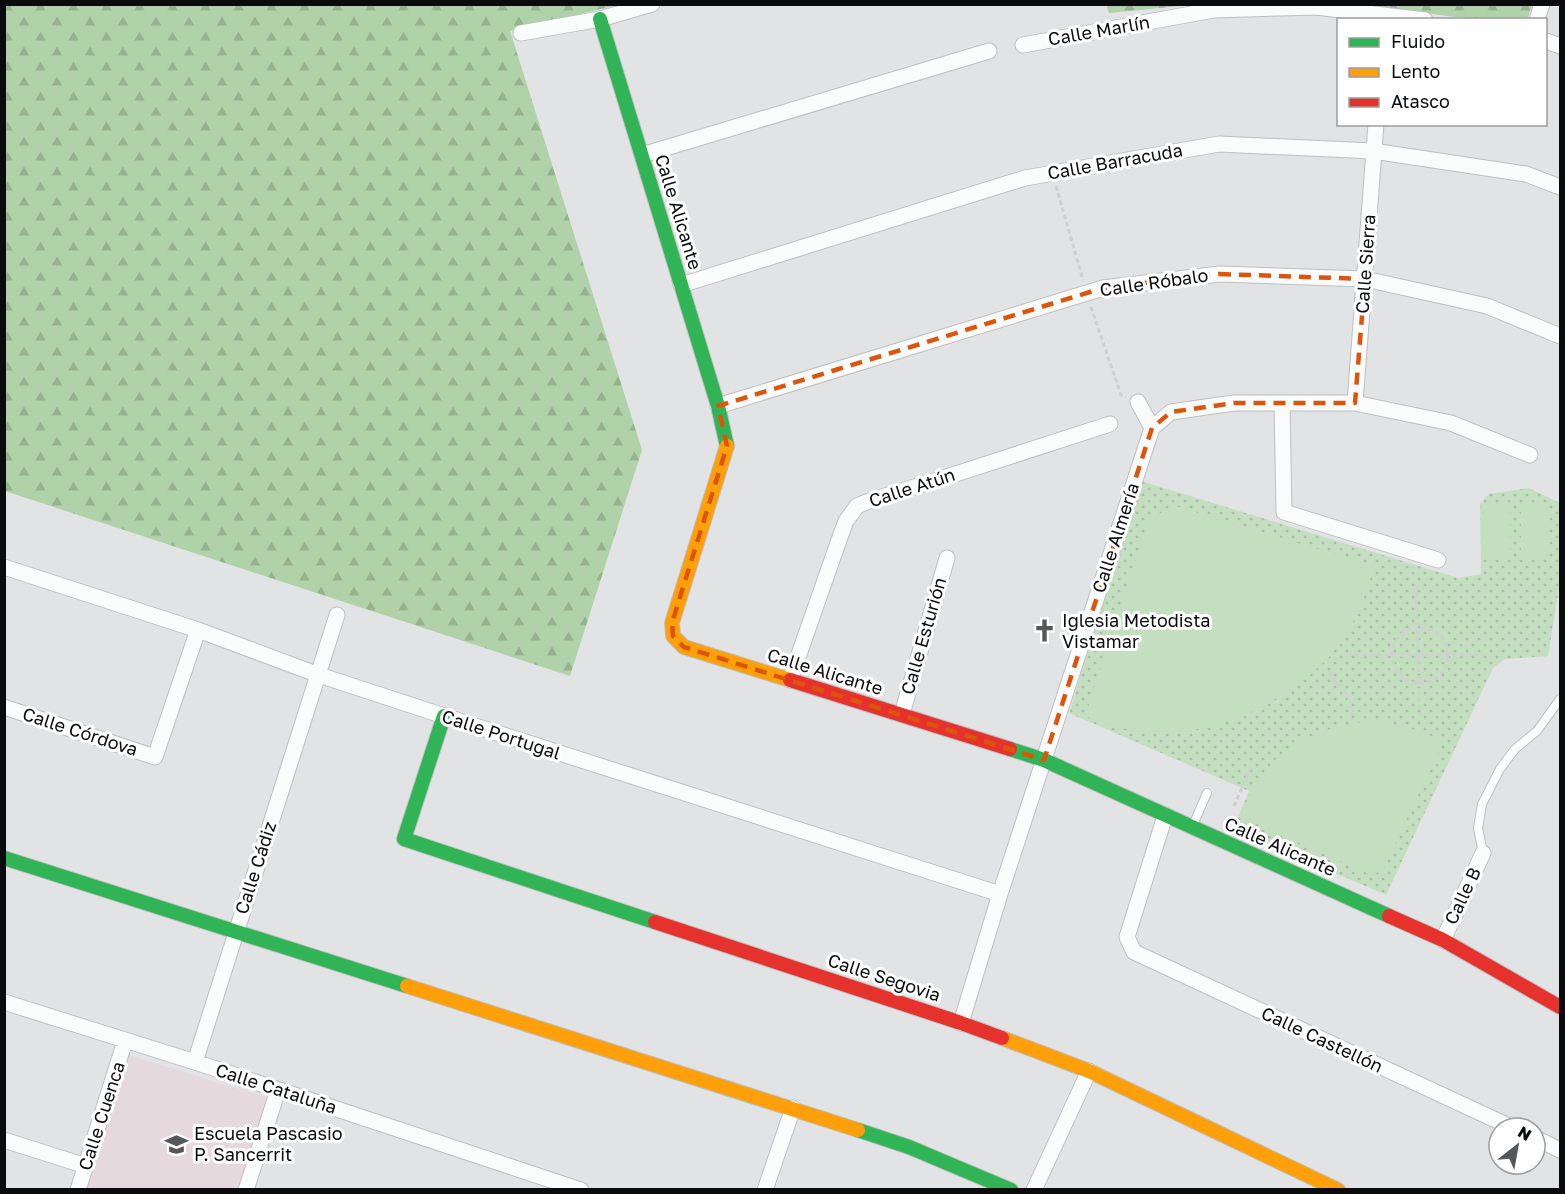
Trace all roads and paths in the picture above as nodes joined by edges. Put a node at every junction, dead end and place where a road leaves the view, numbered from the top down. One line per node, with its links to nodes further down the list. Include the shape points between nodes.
1 (652, 4): 3 (street)
2 (1390, 17): 5 (street, Calle Marlín, via 1316,7 1213,10)
3 (600, 19): 4 (street); 9 (street, Calle Alicante)
4 (521, 33)
5 (1023, 45)
6 (989, 51): 9 (street)
7 (1376, 126): 8 (street, Calle Sierra)
8 (1373, 151): 10 (street, Calle Barracuda, via 1526,174); 11 (street, Calle Sierra); 12 (street, Calle Barracuda, via 1219,144 1025,178)
9 (642, 155): 12 (street, Calle Alicante)
10 (1560, 187)
11 (1365, 279): 13 (street, Calle Róbalo, via 1487,306); 16 (street, Calle Sierra); 17 (street, Calle Róbalo, via 1219,274 1103,288)
12 (681, 285): 17 (street, Calle Alicante)
13 (1560, 336)
14 (1138, 402): 19 (street)
15 (1282, 403): 16 (street); 19 (street, via 1234,403 1171,412); 22 (street, via 1284,512)
16 (1355, 403): 20 (street, via 1451,423)
17 (718, 406): 35 (street, Calle Alicante, via 727,446 672,623 673,636 684,647)
18 (1110, 424): 35 (street, Calle Atún, via 857,506 846,521)
19 (1152, 428): 43 (street, Calle Almería)
20 (1530, 455)
21 (947, 558): 39 (street, Calle Esturión)
22 (1438, 560)
23 (4, 567): 27 (street, Calle Portugal)
24 (1416, 585): 26 (path)
25 (337, 615): 34 (street, Calle Cádiz)
26 (1418, 628): 29 (path, via 1402,634); 31 (path); 32 (path, via 1439,635)
27 (198, 630): 34 (street, Calle Portugal); 38 (street, Calle Córdova, via 154,757)
28 (1347, 651): 29 (path, via 1356,655)
29 (1392, 655): 31 (path); 36 (path, via 1397,671)
30 (1484, 655): 32 (path)
31 (1419, 656): 32 (path); 36 (path)
32 (1448, 656): 36 (path, via 1444,669 1434,680)
33 (1329, 673): 41 (path, via 1347,694)
34 (319, 675): 40 (street, Calle Portugal); 52 (street, Calle Cádiz)
35 (790, 680): 39 (street, Calle Alicante)
36 (1419, 683): 42 (path)
37 (1560, 699): 49 (lane, via 1537,731 1515,749 1500,769 1482,804 1478,828)
38 (4, 707)
39 (902, 714): 43 (street, Calle Alicante)
40 (444, 716): 51 (street, Calle Portugal); 56 (street, Calle Segovia, via 404,839)
41 (1354, 717)
42 (1420, 721)
43 (1044, 760): 47 (street, Calle Alicante); 51 (street, Calle Almería)
44 (1251, 767): 46 (path)
45 (1207, 793): 48 (lane)
46 (1234, 806)
47 (1165, 816): 48 (street, Calle Alicante); 62 (street, Calle Castellón, via 1127,938 1134,952)
48 (1191, 827): 53 (street, Calle Alicante)
49 (1483, 853): 53 (street, Calle B)
50 (4, 858): 52 (street)
51 (1000, 894): 56 (street, Calle Almería)
52 (237, 930): 58 (street, Calle Cádiz); 61 (street)
53 (1443, 940): 55 (street, Calle Alicante)
54 (4, 1002): 57 (street, Calle Cataluña)
55 (1557, 1006)
56 (961, 1023): 59 (street, Calle Segovia)
57 (125, 1041): 58 (street, Calle Cataluña); 64 (street, Calle Cuenca)
58 (195, 1062): 60 (street, Calle Cataluña)
59 (1089, 1071): 70 (street); 71 (street, Calle Segovia)
60 (278, 1090): 66 (street); 67 (street, Calle Cataluña)
61 (794, 1108): 68 (street); 69 (street, via 909,1147)
62 (1487, 1116)
63 (4, 1140): 64 (street)
64 (86, 1166): 65 (street, Calle Cuenca)
65 (78, 1190)
66 (246, 1190)
67 (581, 1190)
68 (765, 1190)
69 (1011, 1190)
70 (1034, 1190)
71 (1338, 1190)

